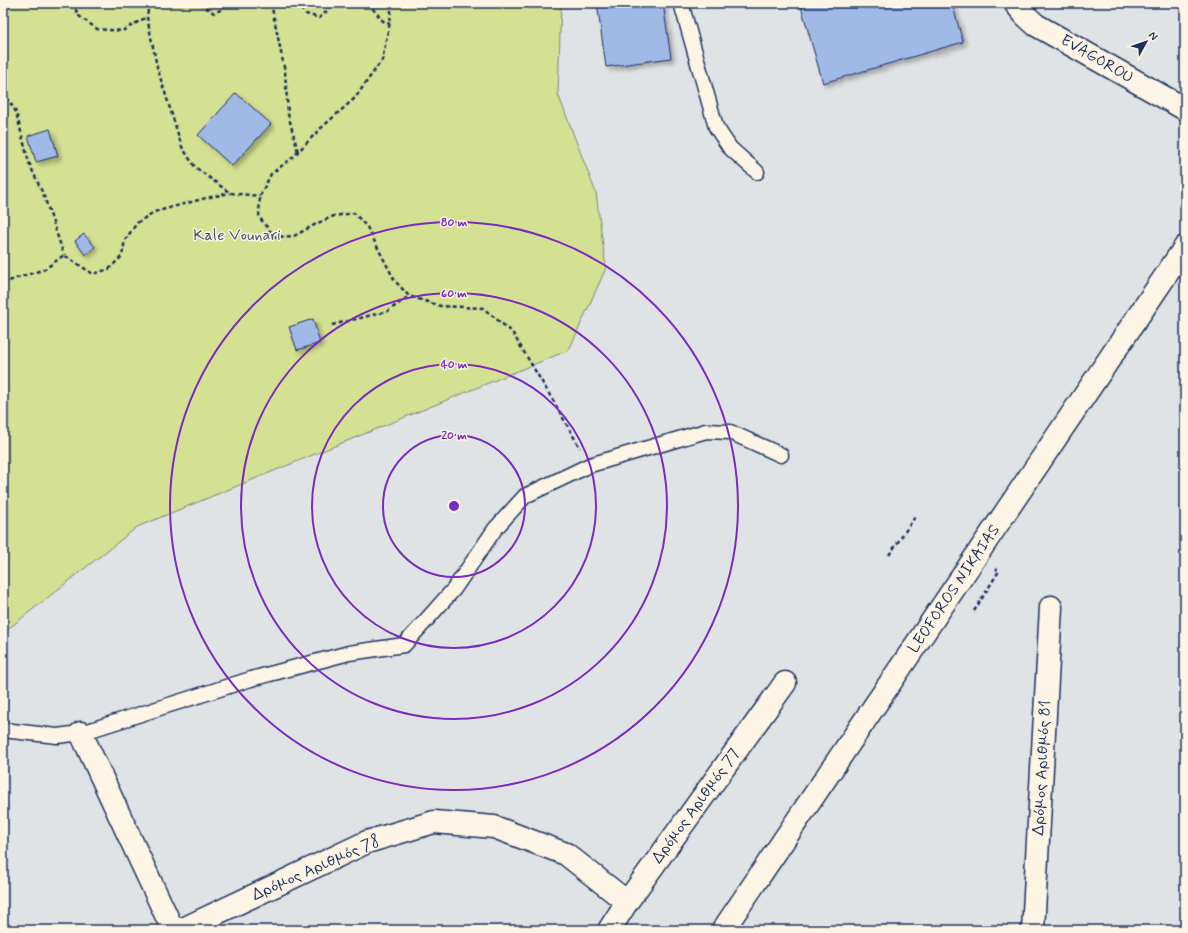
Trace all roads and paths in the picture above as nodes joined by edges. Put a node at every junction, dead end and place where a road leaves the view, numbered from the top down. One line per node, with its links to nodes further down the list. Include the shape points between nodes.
1 (72, 3): 12 (path, via 79,16 97,29 122,31)
2 (149, 3): 12 (path)
3 (200, 3): 4 (path, via 214,13 222,9)
4 (225, 3)
5 (271, 3): 16 (path, via 284,72 288,114)
6 (296, 3): 7 (path, via 306,14 319,18)
7 (332, 3)
8 (368, 3): 13 (path, via 383,21)
9 (392, 3): 13 (path)
10 (681, 3): 17 (lane, via 716,127 730,148)
11 (1015, 3): 15 (street, EVAGOROU, via 1036,25)
12 (147, 18): 18 (path, via 157,67 182,147 195,167)
13 (390, 24): 16 (path, via 378,67 355,98)
14 (3, 91): 21 (path, via 16,112 29,163 44,196)
15 (1185, 109)
16 (298, 152): 19 (path, via 271,174)
17 (757, 172)
18 (230, 194): 19 (path); 21 (path, via 154,212 137,223 125,240 122,256 109,269 93,274)
19 (260, 196): 23 (path, via 259,217 275,237 294,236 334,216 354,213 367,228 395,281)
20 (1185, 248): 39 (street, LEOFOROS NIKAIAS)
21 (64, 255): 22 (path, via 45,269)
22 (3, 284)
23 (409, 296): 24 (path, via 388,312); 26 (path, via 440,306 483,308 512,332)
24 (332, 325)
25 (781, 455): 26 (lane, via 730,432 706,431)
26 (590, 465): 34 (lane, via 525,496 495,529 454,589 404,645 349,652)
27 (915, 517): 28 (path)
28 (889, 555)
29 (999, 571): 31 (path)
30 (1051, 607): 40 (street, Δρόμος Αριθμός 81)
31 (974, 611)
32 (785, 683): 35 (street, Δρόμος Αριθμός 77)
33 (3, 730): 34 (lane, via 57,736)
34 (81, 733): 36 (street)
35 (627, 902): 37 (street, Δρόμος Αριθμός 78, via 566,854 494,827 434,822 367,842); 38 (street, Δρόμος Αριθμός 77)
36 (173, 930)
37 (181, 930)
38 (609, 930)
39 (723, 930)
40 (1033, 930)

